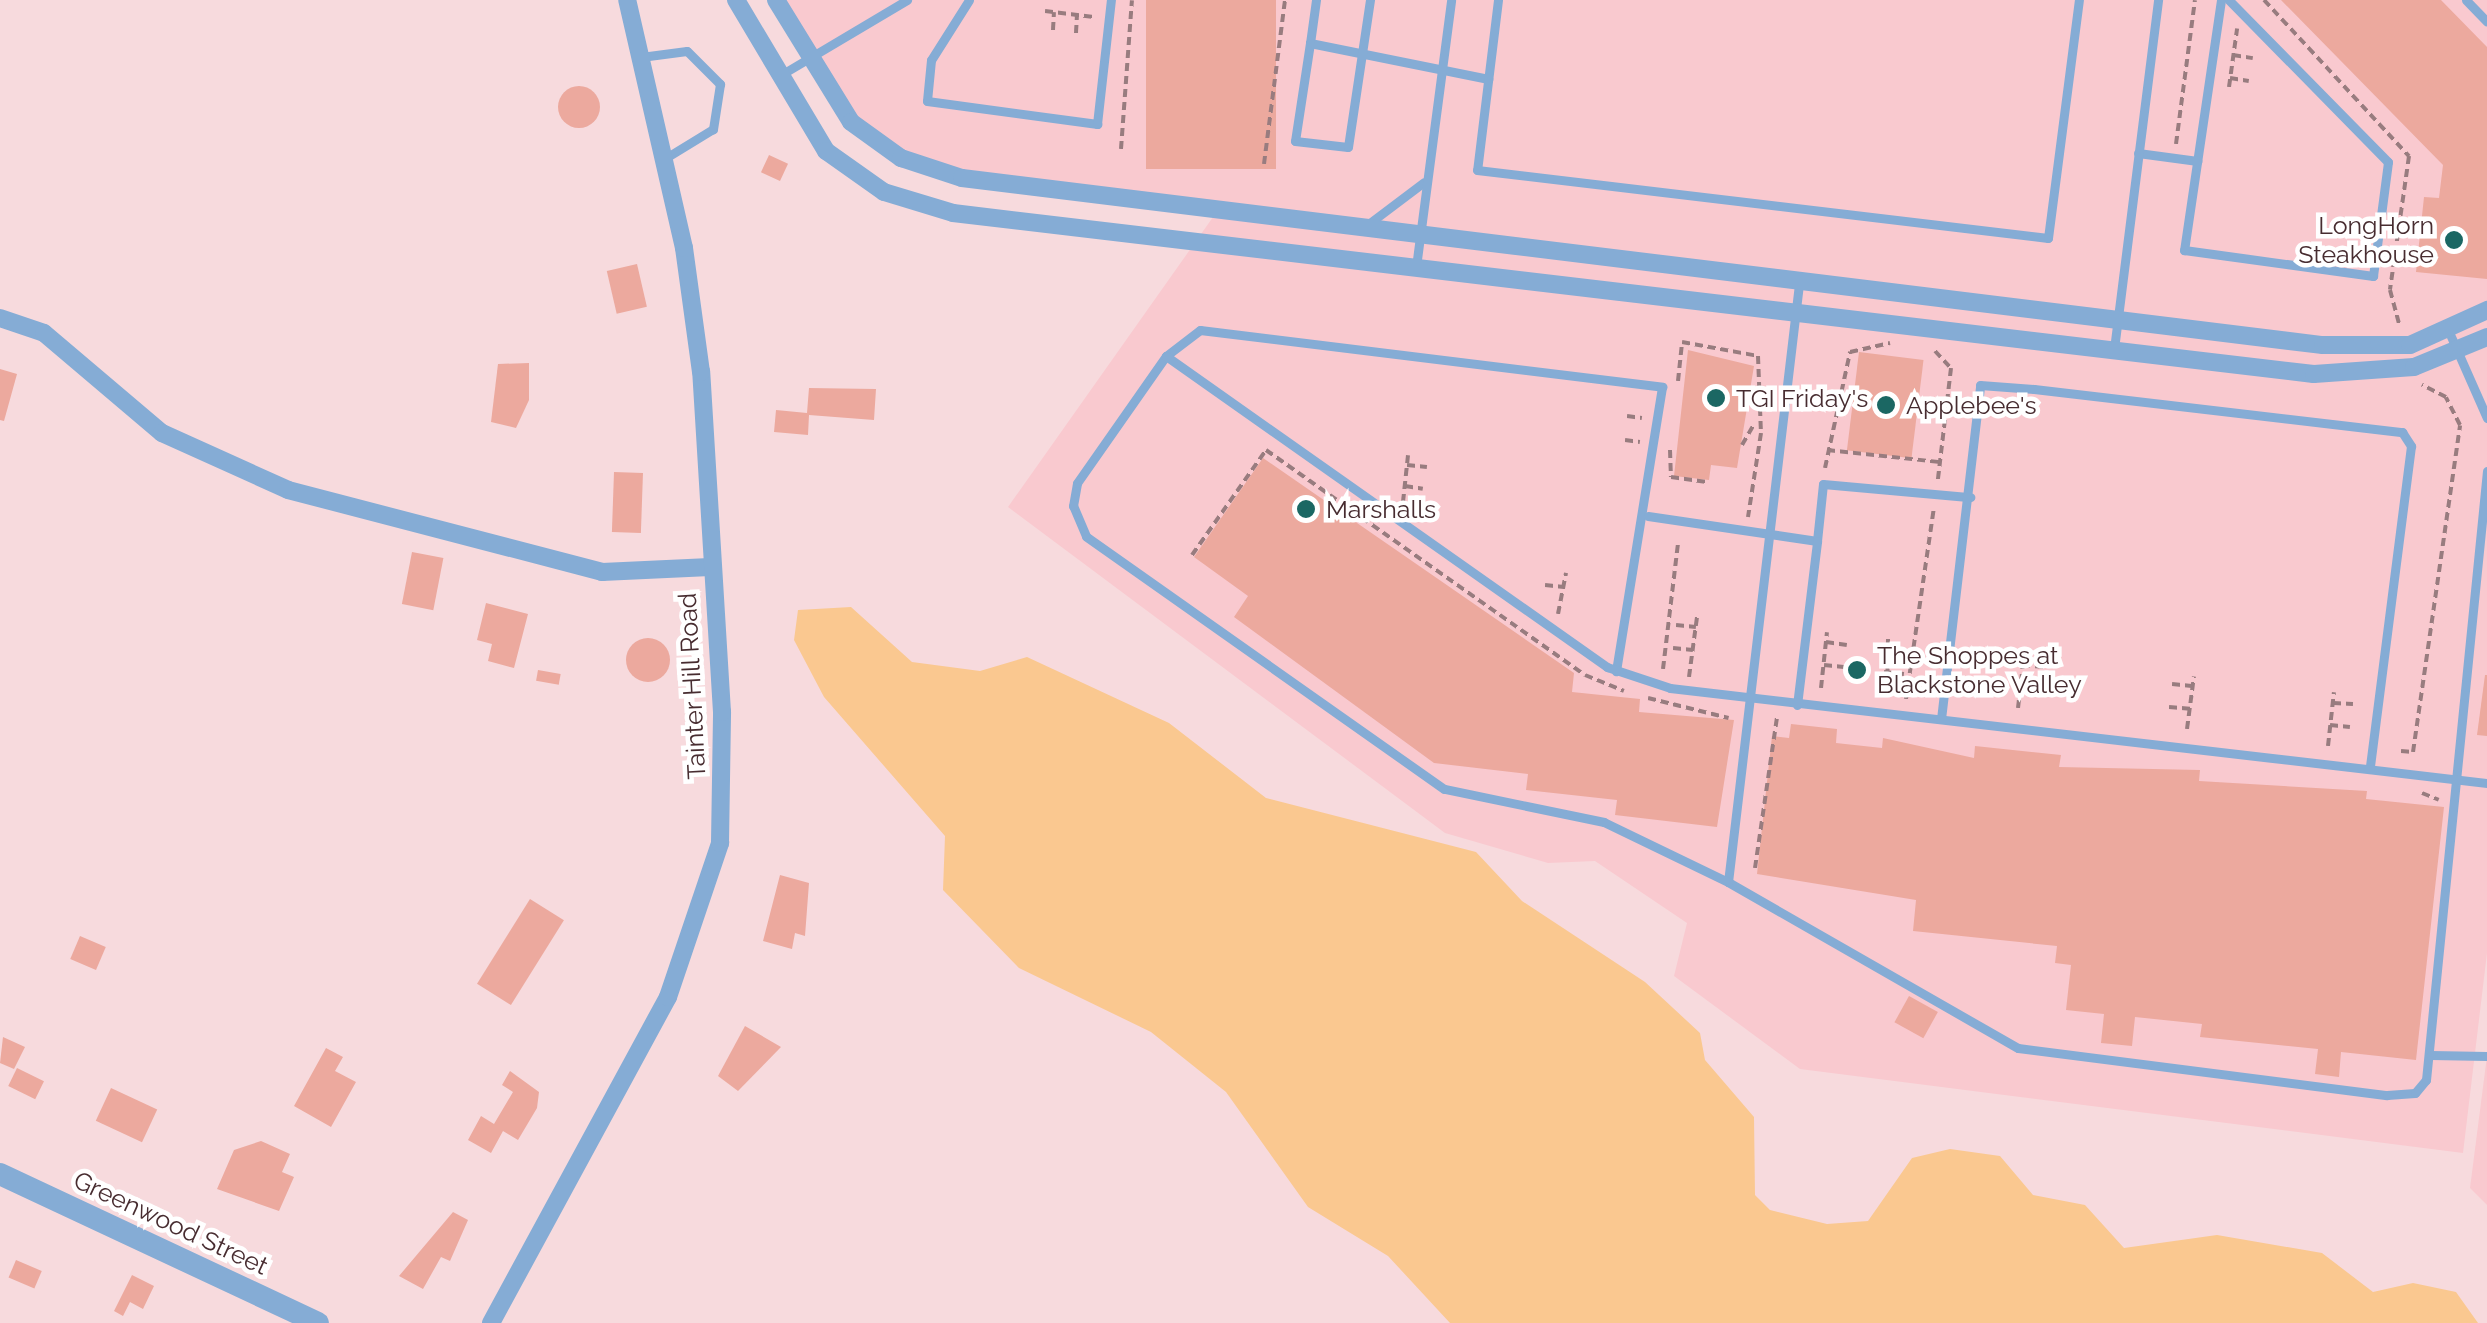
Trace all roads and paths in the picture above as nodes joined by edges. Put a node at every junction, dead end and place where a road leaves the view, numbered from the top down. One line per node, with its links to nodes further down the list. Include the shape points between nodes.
1 (627, 0): 31 (street, Tainter Hill Road)
2 (736, 0): 35 (street)
3 (776, 0): 33 (street)
4 (907, 0): 33 (lane)
5 (970, 0): 23 (lane, via 931,60 927,101 1097,124)
6 (1101, 0): 7 (lane)
7 (1111, 0): 23 (lane)
8 (1132, 0): 41 (path)
9 (1285, 0): 45 (path)
10 (1316, 0): 28 (lane)
11 (1370, 0): 29 (lane)
12 (1450, 0): 34 (lane)
13 (1498, 0): 37 (lane)
14 (2079, 0): 37 (lane, via 2048,238 1477,170)
15 (2158, 0): 42 (lane)
16 (2195, 0): 40 (path)
17 (2221, 0): 44 (lane)
18 (2229, 0): 44 (lane, via 2388,162 2373,276 2184,250)
19 (2466, 0): 24 (lane)
20 (1044, 11): 21 (path)
21 (1054, 12): 22 (path); 26 (path)
22 (1077, 15): 23 (path); 27 (path)
23 (1109, 18)
24 (2487, 22)
25 (2240, 26): 30 (path)
26 (1052, 30)
27 (1076, 33)
28 (1310, 43): 29 (lane); 29 (lane, via 1295,140 1348,148)
29 (1362, 54): 34 (lane)
30 (2233, 54): 32 (path); 36 (path)
31 (636, 58): 43 (street, Tainter Hill Road); 43 (lane, via 687,52 720,84 713,129)
32 (2254, 58)
33 (807, 60): 35 (lane); 47 (street, via 850,122 929,170)
34 (1442, 70): 37 (lane); 46 (lane)
35 (776, 78): 49 (street, via 826,152 918,206)
36 (2230, 78): 38 (path); 39 (path)
37 (1488, 79)
38 (2249, 81)
39 (2229, 87)
40 (2176, 144)
41 (1122, 149)
42 (2138, 153): 44 (lane); 54 (lane)
43 (661, 160): 93 (street, Tainter Hill Road, via 701,372)
44 (2197, 161)
45 (1264, 164)
46 (1424, 182): 47 (lane); 48 (lane)
47 (1363, 228): 48 (street)
48 (1420, 235): 49 (lane); 50 (street)
49 (1415, 274): 52 (street)
50 (1799, 284): 52 (lane); 54 (street)
51 (2487, 310): 55 (street)
52 (1796, 316): 60 (street); 87 (lane)
53 (0, 318): 93 (street, via 44,333 162,433 288,490 602,572)
54 (2117, 321): 55 (street, via 2370,348); 60 (lane)
55 (2449, 332): 59 (lane)
56 (2487, 337): 59 (street)
57 (1902, 339): 70 (path, via 1850,352)
58 (1922, 347): 72 (path, via 1951,368)
59 (2460, 352): 60 (street, via 2350,375); 66 (lane)
60 (2114, 353)
61 (1166, 356): 84 (lane, via 1200,330 1662,386); 114 (lane); 145 (lane, via 1077,482 1073,506 1086,536 1444,789 1604,822)
62 (1659, 369): 63 (path)
63 (1679, 371): 65 (path); 67 (path, via 1682,342 1755,354)
64 (2416, 378): 92 (path, via 2446,397 2460,425)
65 (1677, 388)
66 (2487, 418)
67 (1754, 426): 69 (path); 85 (path, via 1761,433)
68 (1671, 438): 77 (path, via 1670,477)
69 (1742, 445)
70 (1827, 450): 72 (path); 76 (path)
71 (1408, 455): 73 (path)
72 (1940, 462): 78 (path, via 1938,480)
73 (1407, 465): 74 (path); 79 (path)
74 (1427, 467)
75 (2487, 471): 86 (lane)
76 (1825, 473)
77 (1707, 482)
78 (1957, 482)
79 (1404, 486): 80 (path); 82 (path)
80 (1423, 489)
81 (1970, 498): 88 (lane, via 1822,484); 133 (lane); 139 (lane, via 1980,385 2402,432 2411,446)
82 (1402, 507)
83 (1934, 508): 115 (path, via 1908,698 1886,698)
84 (1648, 516): 85 (lane); 114 (lane)
85 (1746, 532): 87 (lane)
86 (2484, 534): 140 (lane)
87 (1772, 536): 88 (lane); 124 (lane)
88 (1817, 541): 127 (lane)
89 (1678, 542): 107 (path, via 1661,667 1673,677 1689,677)
90 (2434, 554): 92 (path)
91 (1192, 555): 132 (path, via 1266,450 1602,686)
92 (2445, 556): 138 (path, via 2413,752)
93 (710, 567): 150 (street, Tainter Hill Road, via 723,768 710,889 668,996)
94 (1566, 574): 96 (path)
95 (1545, 585): 96 (path)
96 (1564, 588): 97 (path, via 1561,615)
97 (1553, 613)
98 (1697, 617): 100 (path)
99 (1676, 625): 100 (path)
100 (1696, 628): 107 (path)
101 (1827, 632): 103 (path)
102 (1888, 639): 106 (path)
103 (1826, 642): 104 (path); 110 (path)
104 (1847, 644)
105 (1673, 648): 107 (path)
106 (1886, 649): 108 (path); 115 (path)
107 (1692, 650)
108 (1907, 652)
109 (2024, 655): 111 (path)
110 (1824, 664): 112 (path); 121 (path)
111 (2022, 666): 113 (path); 120 (path)
112 (1844, 667)
113 (2042, 667)
114 (1616, 670): 124 (lane)
115 (1884, 672): 116 (path)
116 (1904, 674)
117 (2194, 676): 119 (path)
118 (2172, 684): 119 (path)
119 (2192, 686): 130 (path)
120 (2020, 687): 122 (path); 129 (path)
121 (1821, 688)
122 (2040, 690)
123 (2334, 692): 125 (path)
124 (1755, 700): 127 (lane); 145 (lane)
125 (2333, 703): 126 (path); 134 (path)
126 (2353, 704)
127 (1798, 705): 133 (lane)
128 (2170, 707): 130 (path)
129 (2018, 708)
130 (2190, 709): 136 (path)
131 (1781, 716): 144 (path, via 1770,727)
132 (1729, 718)
133 (1940, 719): 139 (lane)
134 (2330, 726): 135 (path); 137 (path)
135 (2350, 728)
136 (2188, 729)
137 (2328, 746)
138 (2401, 751)
139 (2370, 766): 140 (lane)
140 (2458, 776): 141 (lane); 146 (lane)
141 (2487, 783)
142 (2410, 791): 143 (path, via 2438,797)
143 (2439, 805)
144 (1754, 868)
145 (1728, 882): 146 (lane, via 2018,1048 2387,1095 2416,1092)
146 (2431, 1055): 147 (lane)
147 (2487, 1056)
148 (0, 1174): 149 (street, Greenwood Street)
149 (318, 1323)
150 (491, 1323)

